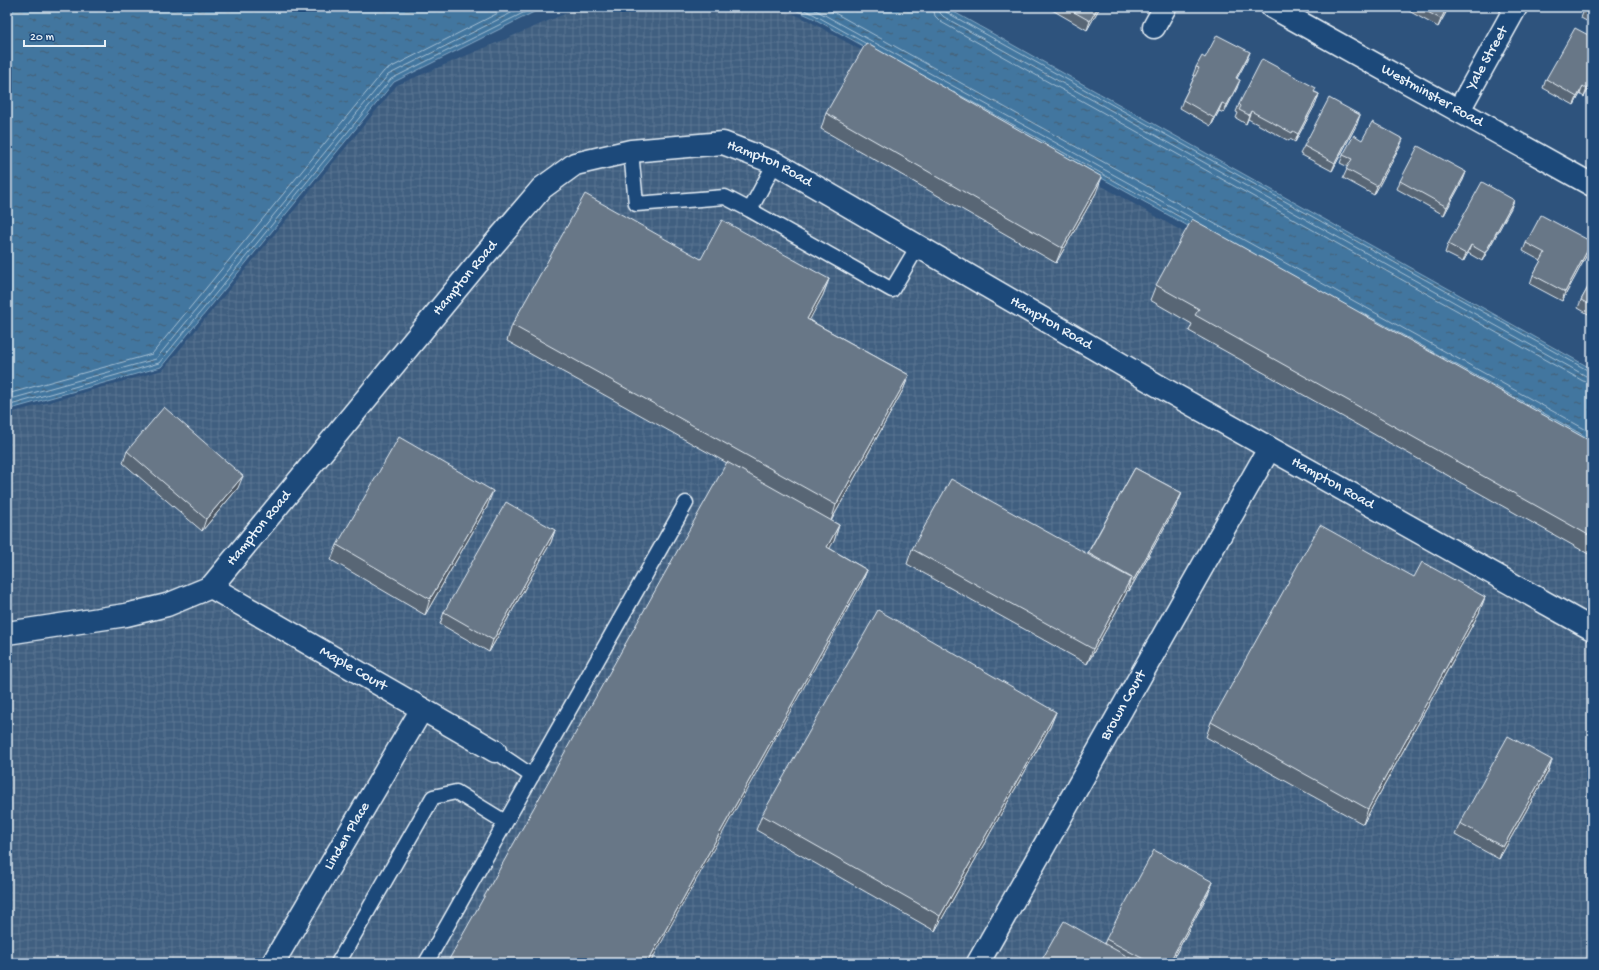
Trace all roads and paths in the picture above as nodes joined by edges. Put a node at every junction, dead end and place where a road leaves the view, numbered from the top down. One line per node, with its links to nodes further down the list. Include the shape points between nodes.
1 (1165, 7): 4 (street)
2 (1272, 7): 5 (street, Westminster Road)
3 (1516, 7): 5 (street, Yale Street)
4 (1154, 27)
5 (1459, 110): 8 (street, Westminster Road)
6 (631, 151): 7 (street, Hampton Road, via 723,143); 9 (lane, via 636,204 725,197); 13 (street, Hampton Road, via 575,164 542,188)
7 (775, 163): 9 (lane); 10 (street, Hampton Road)
8 (1592, 185)
9 (750, 210): 10 (lane, via 892,290)
10 (918, 246): 11 (street, Hampton Road)
11 (1269, 449): 14 (street, Hampton Road); 23 (street, Brown Court)
12 (686, 503): 18 (lane)
13 (211, 587): 15 (street, Hampton Road, via 167,605 126,615); 16 (street, Maple Court)
14 (1592, 629)
15 (7, 633)
16 (422, 709): 17 (street, Maple Court); 20 (street, Linden Place)
17 (495, 751): 18 (lane)
18 (532, 776): 19 (lane)
19 (505, 822): 21 (lane, via 456,792 432,797); 22 (lane)
20 (273, 963)
21 (338, 963)
22 (426, 963)
23 (978, 963)

